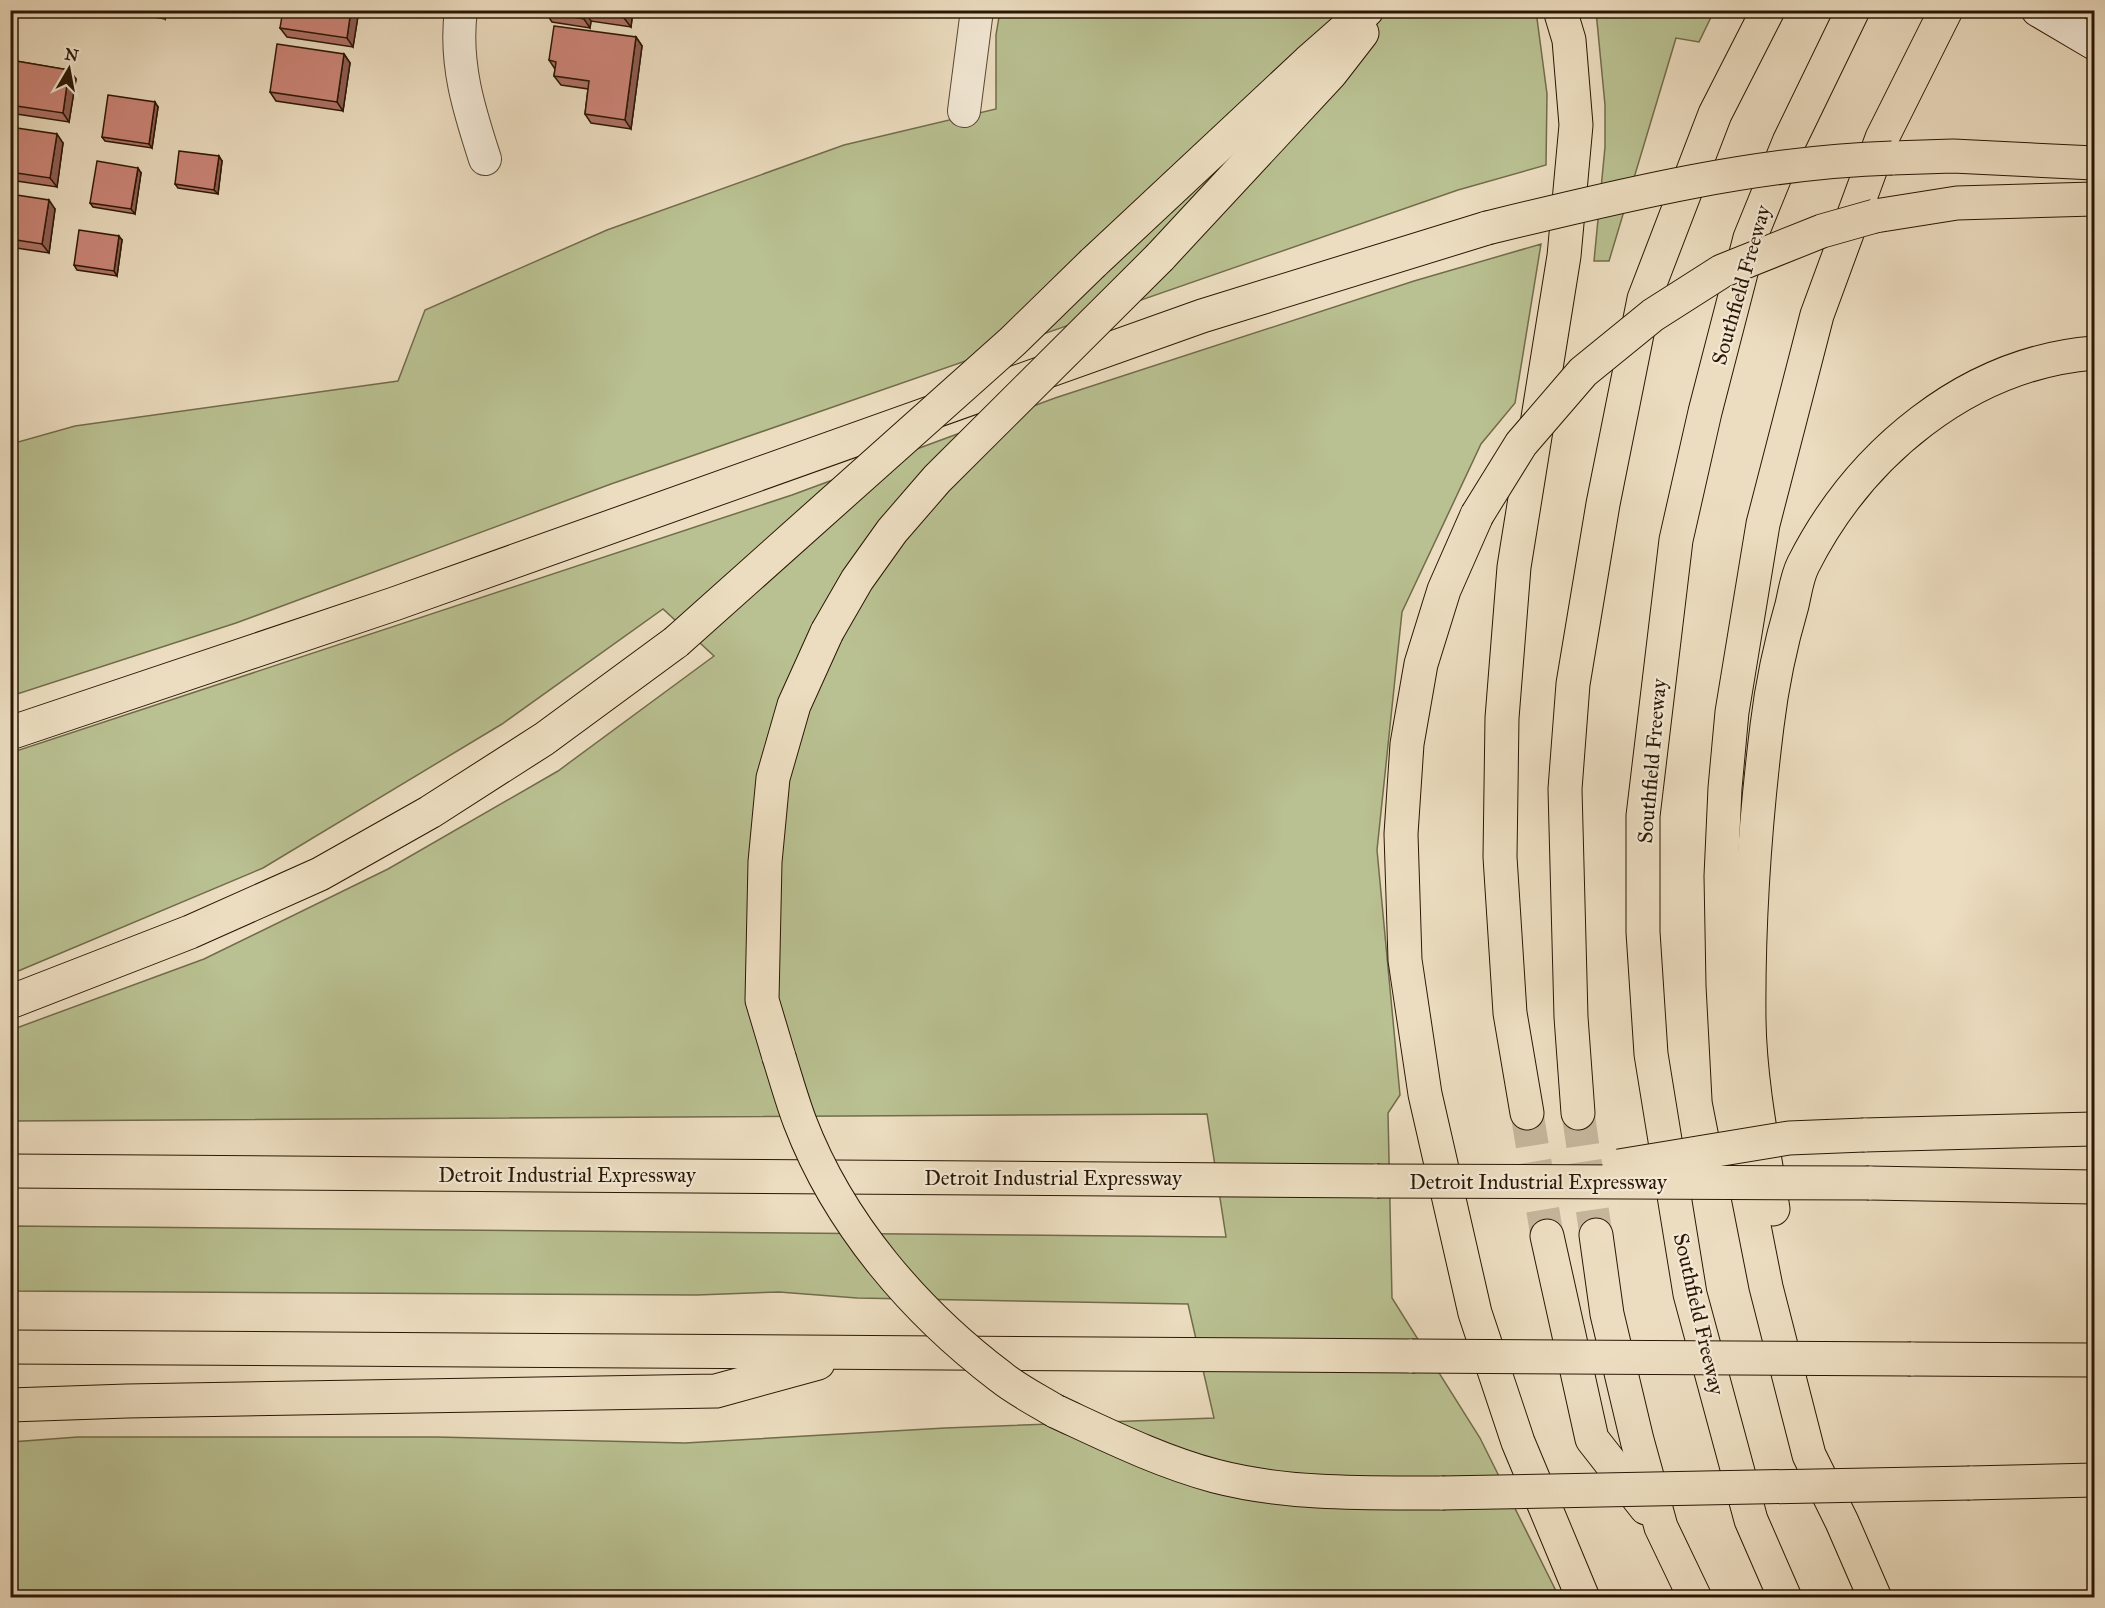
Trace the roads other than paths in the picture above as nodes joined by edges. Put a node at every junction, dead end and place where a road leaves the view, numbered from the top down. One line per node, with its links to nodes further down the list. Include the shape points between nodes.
1 (461, 10): 12 (street, via 459,59 466,103)
2 (977, 10): 11 (street)
3 (1367, 10): 17 (highway, bridge, via 1013,340 676,642 544,739 430,812 320,874 190,932)
4 (1379, 10): 30 (highway, bridge, via 1331,74 1160,257 937,479 856,580 827,632 795,705 773,778 765,862 762,1000 801,1123 816,1156 841,1205 882,1263 922,1309 1002,1378 1088,1426 1152,1455 1216,1476 1289,1488 1442,1493)
5 (1560, 10): 18 (highway, via 1569,40 1576,125 1564,256 1514,567 1502,718 1500,857 1508,989)
6 (1768, 10): 19 (highway, via 1715,114 1644,299 1603,504 1573,684 1565,789 1571,1017)
7 (1854, 10): 35 (highway, Southfield Freeway, via 1789,142 1750,238 1676,540 1643,816 1643,932 1651,1054 1690,1294 1751,1520)
8 (1946, 10): 31 (highway, via 1882,138 1817,315 1763,524 1732,712 1725,788 1722,920 1729,1099 1766,1287 1809,1455)
9 (2038, 10): 10 (main road)
10 (2082, 36)
11 (964, 111)
12 (485, 159)
13 (2094, 164): 16 (highway, bridge, via 1953,156 1851,159 1595,202 1487,228 1202,316 394,604)
14 (2094, 200): 33 (highway, bridge, via 1957,203 1875,216 1822,231 1722,271 1653,315 1583,372 1521,444 1478,516 1444,590 1421,664 1407,744 1401,834 1406,960 1425,1094 1475,1313 1518,1443)
15 (2094, 353): 31 (highway, via 2074,354 2007,374 1941,406 1887,450 1844,499 1802,567 1774,669 1757,806 1749,1021 1756,1104 1787,1292 1827,1441)
16 (10, 733)
17 (10, 1002)
18 (1527, 1113)
19 (1578, 1113)
20 (2094, 1129): 22 (highway, bridge, via 1790,1138)
21 (10, 1172): 22 (highway, Detroit Industrial Expressway, bridge)
22 (1522, 1181): 23 (highway, Detroit Industrial Expressway, bridge)
23 (2094, 1186)
24 (1596, 1235): 32 (highway, via 1607,1314)
25 (1547, 1236): 32 (highway, via 1592,1439)
26 (10, 1347): 27 (highway)
27 (856, 1352): 28 (highway, bridge); 29 (highway, via 716,1390)
28 (2094, 1360)
29 (10, 1405)
30 (2094, 1480)
31 (1842, 1522): 36 (highway)
32 (1661, 1527): 34 (highway)
33 (1583, 1598)
34 (1695, 1598)
35 (1785, 1598)
36 (1875, 1598)

